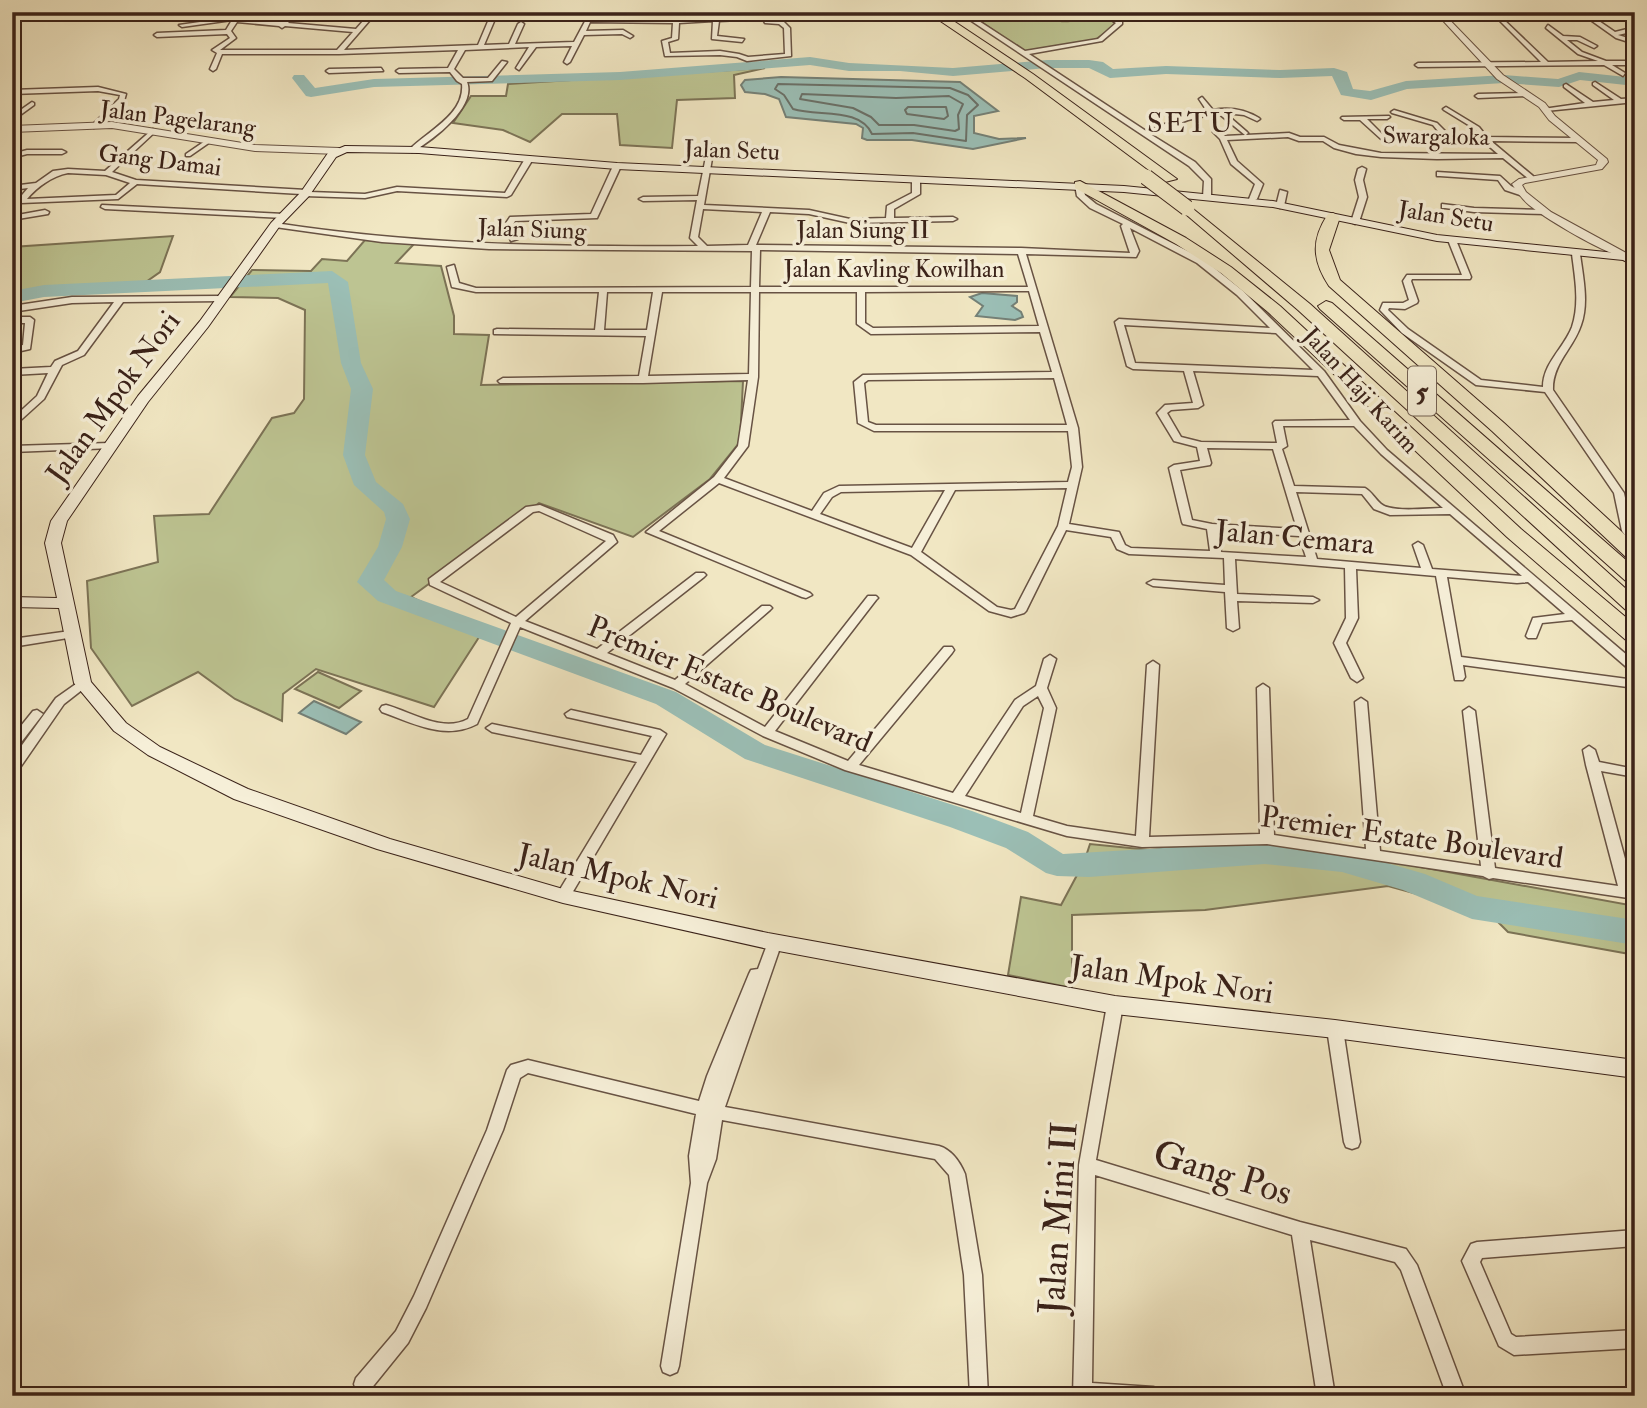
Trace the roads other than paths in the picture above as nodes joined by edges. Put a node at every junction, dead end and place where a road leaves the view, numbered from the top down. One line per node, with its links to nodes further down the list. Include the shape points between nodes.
1 (305, 12): 24 (street, via 294,14)
2 (374, 12): 27 (street)
3 (495, 12): 39 (street)
4 (915, 12): 118 (highway, 5, bridge, via 1146,177)
5 (932, 12): 118 (highway, 5)
6 (961, 12): 45 (street)
7 (1102, 12): 45 (street, via 1120,23 1100,40)
8 (1344, 12): 18 (street)
9 (1378, 12): 18 (street)
10 (1438, 12): 50 (street)
11 (1534, 12): 20 (street)
12 (1579, 12): 30 (street)
13 (716, 15): 16 (street, via 753,21); 21 (street); 34 (street, via 714,38)
14 (591, 16): 21 (street); 29 (street)
15 (238, 17): 23 (street); 24 (street); 28 (street)
16 (765, 17): 17 (street); 46 (street, via 767,22 781,22 787,28 788,55 747,59 741,55)
17 (777, 17)
18 (1354, 17)
19 (1500, 19): 52 (street)
20 (1554, 19)
21 (676, 21): 46 (street, via 675,39 665,41)
22 (520, 24): 38 (street)
23 (182, 25)
24 (282, 26): 27 (street)
25 (1633, 26): 30 (street)
26 (1548, 27): 33 (street)
27 (357, 31): 44 (street)
28 (228, 32): 31 (street); 43 (street, via 233,38 215,50)
29 (582, 33): 32 (street, via 623,32); 37 (street)
30 (1613, 34): 35 (street)
31 (157, 35)
32 (630, 36)
33 (1562, 38): 40 (street, via 1578,38); 53 (street, via 1580,53)
34 (742, 40)
35 (1635, 43)
36 (534, 44): 37 (street); 38 (street); 54 (street)
37 (573, 44): 48 (street)
38 (512, 45): 39 (street)
39 (481, 46): 41 (street)
40 (1594, 46)
41 (463, 47): 42 (street); 61 (street)
42 (363, 50): 44 (street); 59 (street)
43 (220, 52): 44 (street); 56 (street)
44 (339, 52)
45 (1025, 53): 87 (street)
46 (668, 55): 55 (street)
47 (504, 62): 64 (street, via 490,80)
48 (567, 62)
49 (1635, 63): 53 (street)
50 (1486, 64): 51 (street); 52 (street); 69 (street)
51 (1418, 65)
52 (1548, 65): 53 (street)
53 (1608, 65): 62 (street)
54 (519, 68)
55 (667, 68)
56 (213, 69)
57 (381, 70): 59 (street)
58 (329, 71): 59 (street)
59 (352, 71)
60 (399, 71): 61 (street)
61 (452, 71): 64 (street)
62 (1623, 74)
63 (40, 81): 67 (street)
64 (462, 81): 94 (street, via 466,94 452,118)
65 (1595, 84): 73 (street)
66 (1566, 86): 75 (street)
67 (23, 90): 68 (street); 84 (street, via 107,89 123,95)
68 (12, 92)
69 (1524, 95): 70 (street); 77 (street)
70 (1478, 96)
71 (1202, 99): 78 (street)
72 (1635, 100): 73 (street)
73 (1619, 101): 75 (street)
74 (32, 104): 82 (street)
75 (1591, 104): 77 (street)
76 (1446, 108): 91 (street, via 1478,128)
77 (1546, 109): 90 (street)
78 (1212, 113): 79 (street); 87 (street, via 1180,118)
79 (1220, 113): 83 (street); 88 (street)
80 (1344, 118): 81 (street)
81 (1362, 118): 89 (street, via 1391,115 1435,124); 89 (street, via 1379,137)
82 (12, 119)
83 (1258, 119)
84 (94, 126): 85 (street, Jalan Pagelarang); 86 (street, Jalan Pagelarang)
85 (12, 129)
86 (153, 131): 92 (street, Jalan Pagelarang); 104 (street)
87 (1146, 133): 118 (street, via 1201,172 1208,181)
88 (1245, 134)
89 (1448, 138): 91 (street)
90 (1579, 139): 91 (street); 106 (street, via 1602,159 1599,167)
91 (1486, 140): 99 (street)
92 (210, 141): 95 (street, Jalan Pagelarang, via 255,148); 97 (street)
93 (711, 148): 103 (street)
94 (412, 150): 95 (main road, Jalan Setu); 100 (main road, Jalan Setu)
95 (339, 151): 114 (main road, Jalan Mpok Nori)
96 (62, 152): 98 (street)
97 (188, 155)
98 (12, 156)
99 (1504, 156): 106 (street); 119 (street, Swargaloka, via 1368,155 1335,149 1324,139 1219,135 1234,162 1259,184)
100 (529, 159): 101 (main road, Jalan Setu); 114 (street, Gang Damai, via 507,195 397,188 365,195)
101 (617, 166): 103 (main road, Jalan Setu); 134 (street, via 594,216 513,219 508,226)
102 (1362, 169): 132 (street, via 1363,197)
103 (706, 170): 107 (main road, Jalan Setu); 116 (street)
104 (107, 173): 108 (street, Gang Damai); 110 (street, Gang Damai, via 60,172)
105 (1440, 174): 115 (street, via 1496,177)
106 (1530, 178): 115 (street, via 1517,184)
107 (916, 181): 109 (main road, Jalan Setu); 131 (street, via 916,194 890,208)
108 (135, 183): 110 (street, via 118,197 21,201); 114 (street, Gang Damai)
109 (1079, 186): 112 (highway); 133 (street, Jalan Haji Karim, via 1086,201)
110 (33, 187): 111 (street, Gang Damai)
111 (12, 188)
112 (1102, 191): 118 (main road, Jalan Setu, via 1124,189); 210 (highway, via 1226,270 1273,309 1504,524)
113 (1283, 192): 120 (street)
114 (306, 193): 130 (main road, Jalan Mpok Nori)
115 (1520, 193): 126 (street)
116 (701, 198): 117 (street); 123 (street)
117 (643, 199)
118 (1202, 201): 119 (main road, Jalan Setu); 195 (highway, 5); 203 (highway, 5, via 1304,307)
119 (1257, 201): 120 (main road, Jalan Setu)
120 (1280, 206): 127 (main road, Jalan Setu)
121 (1446, 206): 126 (street)
122 (105, 207): 130 (street, Jalan Siung)
123 (699, 207): 124 (street); 136 (street, via 694,238)
124 (767, 210): 131 (street); 137 (street)
125 (45, 212): 128 (street)
126 (1546, 212): 140 (street)
127 (1333, 217): 132 (main road, Jalan Setu); 188 (highway, via 1321,239 1320,260 1334,283)
128 (12, 218)
129 (954, 219): 131 (street)
130 (279, 220): 136 (street, Jalan Siung, via 346,236 498,249); 142 (main road, Jalan Mpok Nori)
131 (890, 221)
132 (1355, 222): 135 (main road, Jalan Setu)
133 (1128, 224): 138 (street, Jalan Siung II, via 1134,255); 152 (street, Jalan Haji Karim, via 1200,261)
134 (514, 239)
135 (1452, 240): 139 (main road, Jalan Setu); 165 (street, via 1468,276 1408,278 1414,301 1384,306 1388,316 1479,383)
136 (705, 248): 137 (street, Jalan Siung II)
137 (753, 249): 138 (street, Jalan Siung II); 144 (street)
138 (1021, 250): 146 (street)
139 (1576, 254): 140 (main road, Jalan Setu); 165 (street, via 1581,305 1576,327 1547,379)
140 (1632, 259)
141 (450, 267): 147 (street, Jalan Kavling Kowilhan, via 455,285 464,289)
142 (228, 288): 148 (street); 170 (main road, Jalan Mpok Nori)
143 (657, 289): 144 (street, Jalan Kavling Kowilhan); 147 (street, Jalan Kavling Kowilhan); 155 (street)
144 (757, 289): 145 (street, Jalan Kavling Kowilhan); 162 (street)
145 (861, 289): 146 (street, Jalan Kavling Kowilhan); 151 (street, via 861,324 870,331)
146 (1031, 289): 151 (street)
147 (603, 290): 154 (street)
148 (121, 299): 149 (street); 157 (street, via 87,346)
149 (12, 309)
150 (12, 320): 156 (street, via 29,319 27,347)
151 (1045, 329): 161 (street)
152 (1280, 331): 158 (street, via 1119,322 1130,364); 160 (street, Jalan Haji Karim)
153 (497, 332): 154 (street)
154 (599, 332): 155 (street)
155 (652, 333): 163 (street)
156 (12, 350)
157 (54, 370): 159 (street); 166 (street, via 41,397)
158 (1188, 370): 160 (street); 169 (street, via 1198,405 1168,407 1162,413 1177,439)
159 (12, 372)
160 (1321, 373): 167 (street, Jalan Haji Karim)
161 (1059, 375): 168 (street); 168 (street, via 866,377 859,382 863,423 874,428)
162 (753, 377): 163 (street); 173 (street, via 746,440)
163 (643, 380): 164 (street)
164 (503, 381)
165 (1548, 390): 181 (street, via 1619,493)
166 (13, 423)
167 (1357, 424): 171 (street, via 1278,423 1283,445); 177 (street, Jalan Haji Karim)
168 (1073, 428): 174 (street, via 1077,453)
169 (1201, 445): 171 (street); 180 (street, via 1206,463 1174,469 1187,522)
170 (110, 446): 172 (street); 202 (main road, Jalan Mpok Nori, via 56,528 54,552)
171 (1278, 447): 176 (street)
172 (12, 449)
173 (718, 479): 178 (street); 198 (street, via 652,529 652,535)
174 (1074, 485): 175 (street); 179 (street)
175 (952, 486): 178 (street, via 839,489 828,495); 185 (street)
176 (1291, 489): 177 (street, via 1366,492 1378,507 1390,512); 182 (street)
177 (1451, 511): 194 (street, Jalan Haji Karim)
178 (814, 514): 185 (street)
179 (1063, 526): 185 (street, via 1023,608 1011,614 993,609); 186 (street, Jalan Cemara, via 1115,534 1129,551)
180 (1212, 527): 182 (street); 186 (street)
181 (1631, 531): 183 (street)
182 (1305, 533): 189 (street)
183 (1635, 541)
184 (1418, 545): 191 (street)
185 (915, 553)
186 (1216, 553): 187 (street, Jalan Cemara)
187 (1229, 555): 189 (street, Jalan Cemara); 197 (street)
188 (1635, 555)
189 (1313, 562): 190 (street, Jalan Cemara)
190 (1350, 567): 191 (street, Jalan Cemara); 219 (street, via 1351,622 1340,643)
191 (1428, 573): 192 (street, Jalan Cemara)
192 (1441, 574): 194 (street, Jalan Cemara); 215 (street)
193 (700, 575): 213 (street)
194 (1532, 578): 205 (street, Jalan Haji Karim)
195 (1635, 579)
196 (1153, 583): 197 (street)
197 (1231, 593): 200 (street); 207 (street)
198 (806, 595)
199 (872, 598): 231 (street)
200 (1312, 600)
201 (12, 602): 202 (main road)
202 (64, 603): 208 (main road, Jalan Mpok Nori)
203 (1635, 607)
204 (766, 608): 222 (street)
205 (1575, 616): 209 (street, via 1537,620); 217 (street, Jalan Haji Karim)
206 (515, 627): 206 (street, Premier Estate Boulevard, via 434,583 535,508 609,537 612,542); 213 (street, Premier Estate Boulevard); 226 (street, via 468,725 448,729)
207 (1233, 628)
208 (70, 635): 211 (street); 220 (main road, Jalan Mpok Nori)
209 (1532, 636)
210 (1635, 636)
211 (12, 643)
212 (948, 649): 236 (street)
213 (598, 654): 222 (street, Premier Estate Boulevard)
214 (1050, 659): 223 (street)
215 (1456, 660): 218 (street); 221 (street)
216 (1153, 665): 242 (street)
217 (1635, 668)
218 (1459, 677)
219 (1357, 678)
220 (83, 683): 237 (street, via 45,719); 246 (main road, Jalan Mpok Nori, via 136,740 241,794 437,862)
221 (1635, 684)
222 (677, 685): 231 (street, Premier Estate Boulevard)
223 (1041, 688): 239 (street, via 1019,703); 240 (street, via 1050,708)
224 (1263, 688): 241 (street)
225 (1361, 702): 243 (street)
226 (386, 709)
227 (1469, 711): 244 (street)
228 (37, 714): 232 (street)
229 (571, 714): 234 (street, via 660,734)
230 (492, 728): 234 (street)
231 (767, 733): 236 (street, Premier Estate Boulevard)
232 (12, 746)
233 (1589, 750): 235 (street)
234 (645, 760): 246 (street)
235 (1592, 765): 238 (street); 245 (street)
236 (850, 767): 239 (street, Premier Estate Boulevard)
237 (12, 769)
238 (1635, 773)
239 (956, 799): 240 (street, Premier Estate Boulevard)
240 (1026, 820): 242 (street, Premier Estate Boulevard)
241 (1267, 838): 242 (street, Premier Estate Boulevard); 243 (street, Premier Estate Boulevard)
242 (1142, 842)
243 (1373, 853): 244 (street, Premier Estate Boulevard)
244 (1489, 874): 245 (street, Premier Estate Boulevard)
245 (1631, 894)
246 (563, 896): 247 (main road, Jalan Mpok Nori)
247 (772, 942): 248 (main road, Jalan Mpok Nori); 251 (street)
248 (1115, 1005): 249 (main road, Jalan Mpok Nori); 253 (street, Jalan Mini II)
249 (1335, 1029): 250 (main road, Jalan Mpok Nori); 252 (street)
250 (1635, 1069)
251 (709, 1110): 254 (street, via 708,1159); 259 (street, via 528,1066 517,1070 420,1302 402,1337); 261 (street, via 939,1153 946,1158 957,1174 974,1275)
252 (1352, 1142)
253 (1087, 1165): 255 (street, Gang Pos); 260 (street, Jalan Mini II)
254 (699, 1183): 258 (street)
255 (1300, 1230): 263 (street, Gang Pos); 264 (street, via 1394,1251 1405,1259)
256 (1635, 1238): 257 (street, via 1477,1250 1471,1261 1505,1340 1514,1346)
257 (1635, 1339)
258 (670, 1366)
259 (363, 1384)
260 (1081, 1394): 262 (street)
261 (979, 1396)
262 (1153, 1396)
263 (1326, 1396)
264 (1457, 1396)

